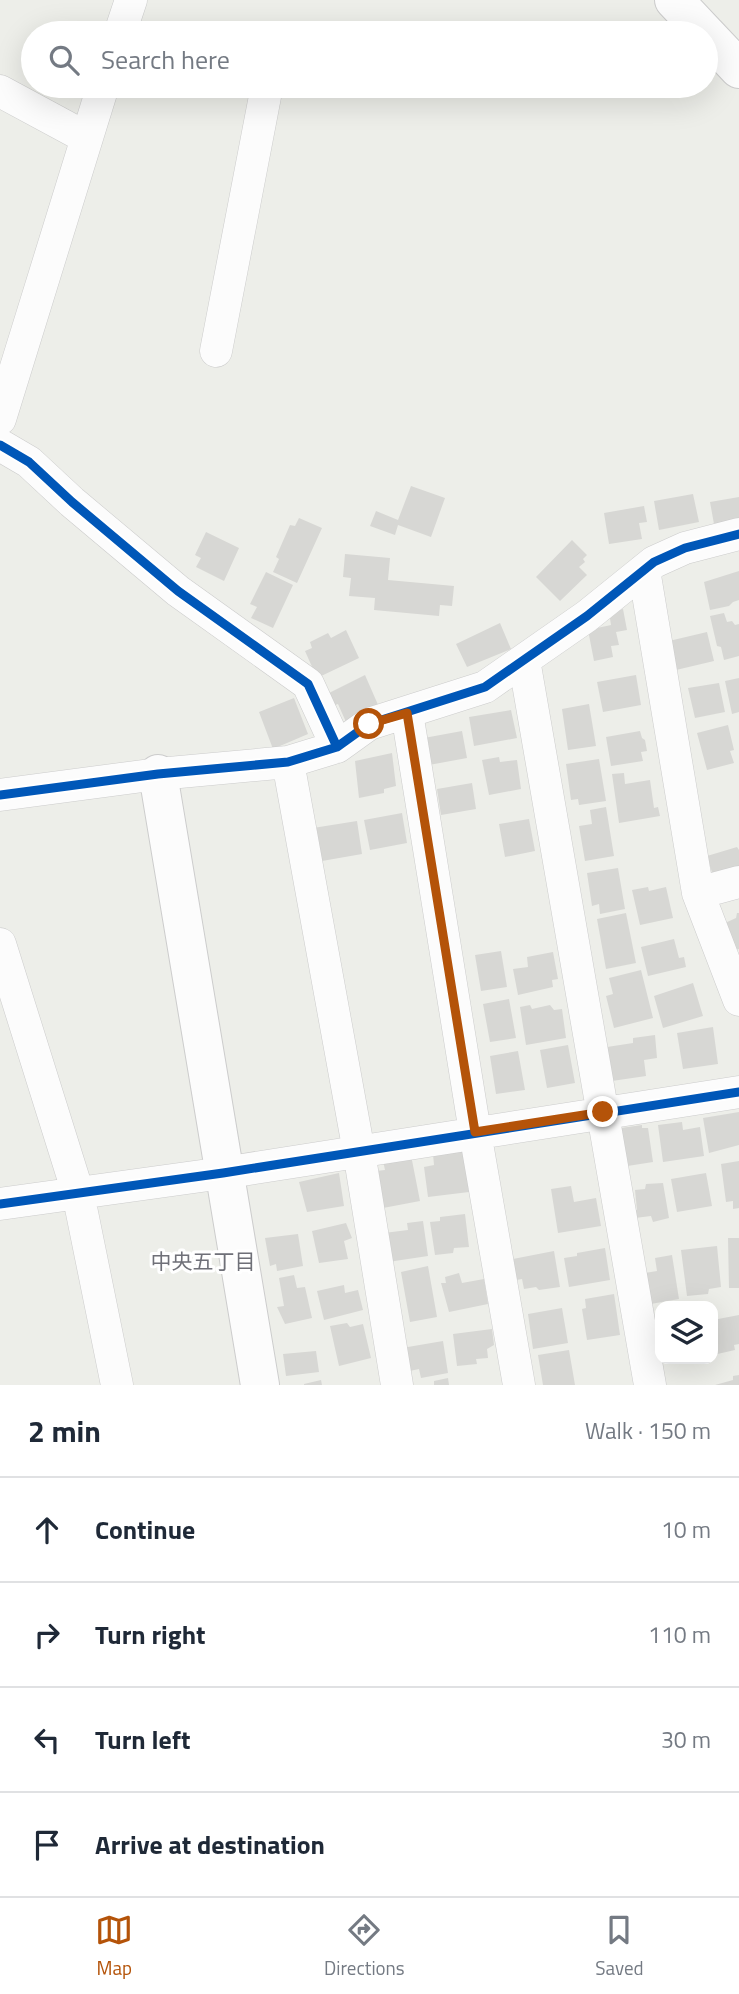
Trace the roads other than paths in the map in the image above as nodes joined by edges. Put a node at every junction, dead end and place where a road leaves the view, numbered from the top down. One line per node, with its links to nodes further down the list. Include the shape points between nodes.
1 (131, 0): 3 (street)
2 (674, 0): 4 (street)
3 (124, 21)
4 (694, 21)
5 (718, 46): 6 (street)
6 (739, 69)
7 (0, 91): 10 (street)
8 (99, 98): 10 (street)
9 (265, 98): 11 (street)
10 (87, 138): 12 (street)
11 (216, 351)
12 (0, 419)
13 (0, 445): 18 (street, via 29,462 178,591 308,684)
14 (739, 534): 15 (street, via 685,548)
15 (644, 570): 16 (street); 23 (street)
16 (524, 660): 17 (street, via 485,687); 27 (street)
17 (407, 713): 18 (street, via 369,724); 28 (street)
18 (337, 747): 19 (street)
19 (288, 762): 20 (street); 29 (street)
20 (158, 774): 21 (street); 30 (street)
21 (0, 795)
22 (739, 882): 23 (street)
23 (698, 893): 25 (street)
24 (0, 944): 31 (street)
25 (739, 1000)
26 (739, 1092): 27 (street)
27 (603, 1112): 28 (street); 37 (street)
28 (475, 1132): 29 (street); 36 (street)
29 (359, 1152): 30 (street); 35 (street)
30 (223, 1173): 31 (street); 34 (street)
31 (78, 1193): 32 (street); 33 (street)
32 (0, 1204)
33 (117, 1385)
34 (260, 1385)
35 (397, 1385)
36 (519, 1385)
37 (650, 1385)

